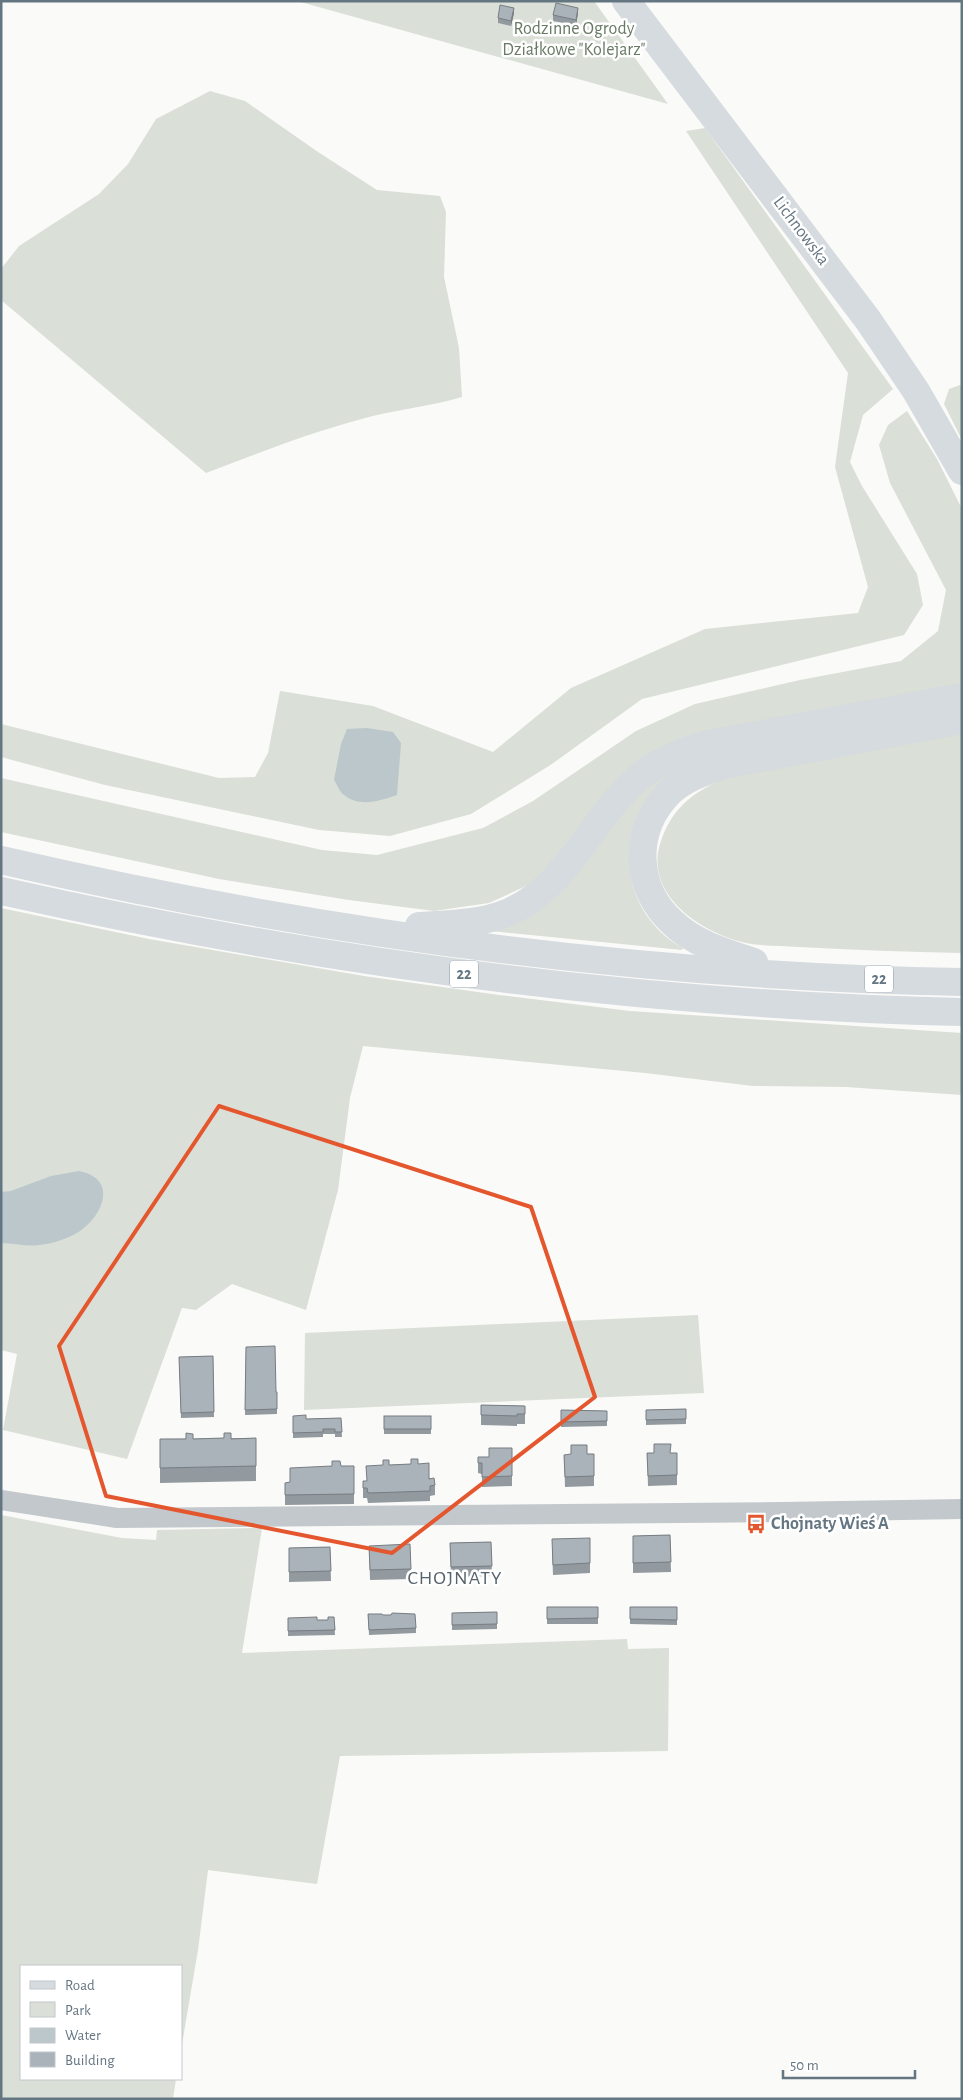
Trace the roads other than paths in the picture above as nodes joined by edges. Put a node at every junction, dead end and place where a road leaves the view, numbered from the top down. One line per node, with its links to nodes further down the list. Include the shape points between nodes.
1 (626, 1): 2 (main road, Lichnowska, via 868,320 916,391)
2 (962, 471)
3 (962, 697): 7 (main road, via 708,744 683,752 657,764 637,779 617,798 560,874 520,906 479,921)
4 (962, 720): 8 (main road, 22, via 724,765 694,776 668,794 651,817 642,846 642,868 650,895 662,914 683,932 712,948)
5 (1, 860): 7 (main road, 22, via 186,899)
6 (1, 891): 10 (main road, 22, via 205,934 455,973 657,995)
7 (368, 930): 8 (main road, 22, via 576,956)
8 (796, 975): 9 (main road, 22)
9 (962, 982)
10 (962, 1012)
11 (1, 1500): 12 (street, via 117,1518)
12 (962, 1509)

